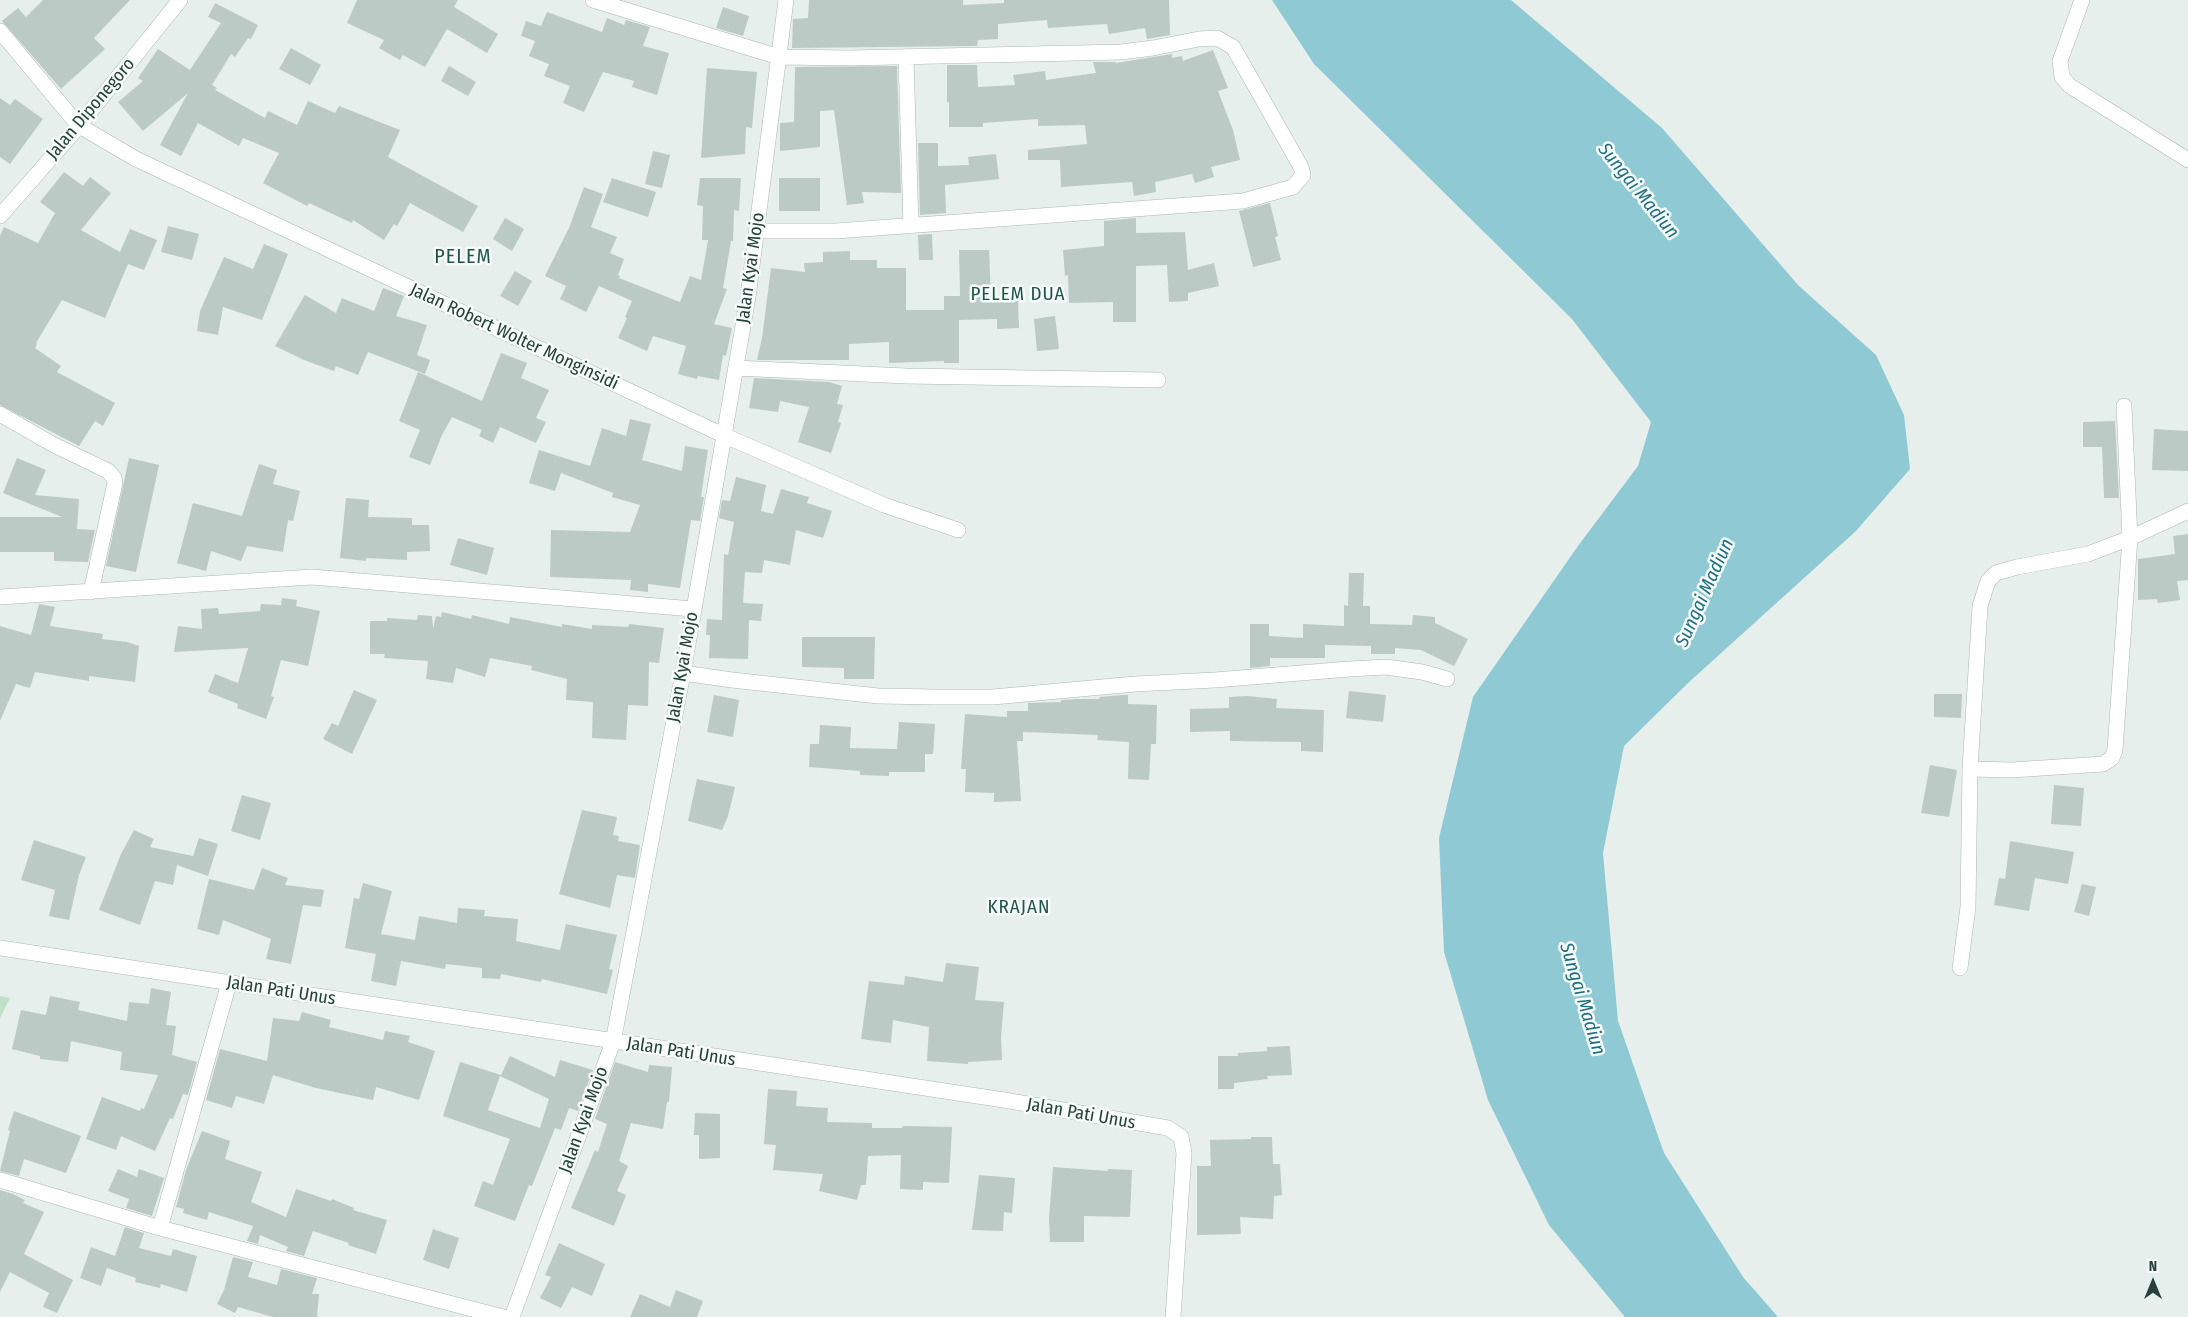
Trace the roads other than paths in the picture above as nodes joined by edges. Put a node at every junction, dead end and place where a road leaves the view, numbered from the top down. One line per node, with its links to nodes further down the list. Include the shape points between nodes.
1 (180, 0): 8 (street, Jalan Diponegoro)
2 (593, 0): 6 (street)
3 (786, 0): 6 (street, Jalan Kyai Mojo)
4 (2082, 0): 9 (street, via 2060,61 2062,77 2070,86)
5 (0, 31): 8 (street)
6 (779, 57): 7 (street); 12 (street, Jalan Kyai Mojo)
7 (906, 57): 11 (street); 11 (street, via 1120,52 1217,38 1234,47 1301,166 1303,175 1292,187 1243,201)
8 (78, 126): 10 (street, Jalan Diponegoro); 17 (street, Jalan Robert Wolter Monginsidi, via 136,160)
9 (2188, 160)
10 (0, 216)
11 (910, 226): 12 (street, via 836,231)
12 (757, 231): 13 (street, Jalan Kyai Mojo)
13 (736, 368): 14 (street, via 906,376); 17 (street, Jalan Kyai Mojo)
14 (1158, 380)
15 (2124, 406): 20 (street)
16 (0, 414): 21 (street, via 108,471 114,478)
17 (723, 436): 19 (street, Jalan Robert Wolter Monginsidi, via 884,505); 23 (street, Jalan Kyai Mojo)
18 (2188, 511): 20 (street)
19 (958, 530)
20 (2130, 538): 26 (street, via 2088,554 2003,571 1988,580 1980,606); 26 (street, via 2112,758 2103,764 2079,766)
21 (91, 592): 22 (street); 23 (street, via 312,578)
22 (0, 597)
23 (693, 609): 24 (street, Jalan Kyai Mojo)
24 (683, 673): 25 (street, via 878,696 936,697 992,697 1350,668 1386,667); 30 (street, Jalan Kyai Mojo)
25 (1448, 679)
26 (1970, 769): 28 (street, via 1968,907)
27 (0, 948): 29 (street, Jalan Pati Unus)
28 (1960, 968)
29 (229, 983): 30 (street, Jalan Pati Unus); 32 (street)
30 (613, 1042): 34 (street, Jalan Kyai Mojo); 35 (street, Jalan Pati Unus, via 1004,1100 1168,1128 1180,1137 1184,1153)
31 (0, 1180): 32 (street)
32 (160, 1228): 33 (street)
33 (503, 1317)
34 (512, 1317)
35 (1173, 1317)

